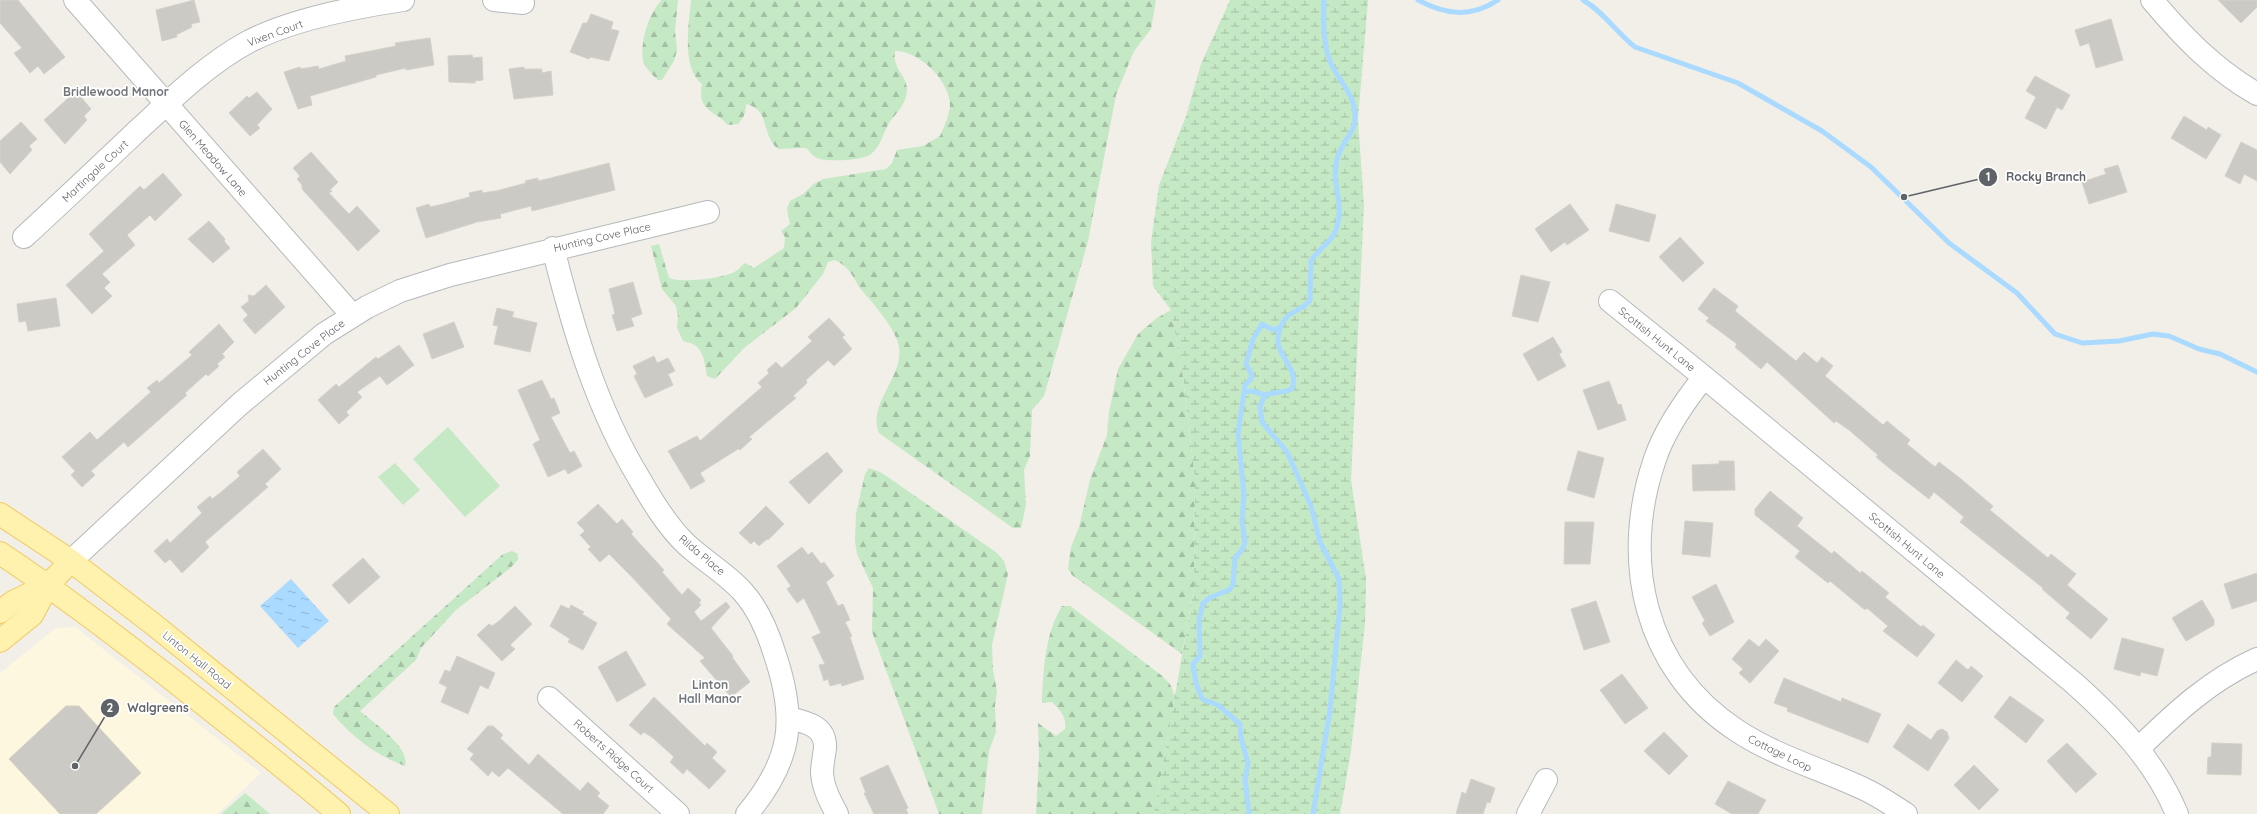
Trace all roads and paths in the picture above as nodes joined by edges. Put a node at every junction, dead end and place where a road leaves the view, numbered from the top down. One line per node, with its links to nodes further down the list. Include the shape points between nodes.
1 (75, 0): 7 (street, Glen Meadow Lane)
2 (403, 0): 7 (street, Vixen Court, via 322,17 279,29 249,42 221,58)
3 (494, 0): 5 (street)
4 (2152, 0): 6 (street, via 2190,43 2217,67)
5 (523, 3)
6 (2257, 94)
7 (166, 104): 9 (street, Martingale Court); 12 (street, Glen Meadow Lane)
8 (708, 212): 10 (street, Hunting Cove Place)
9 (24, 237)
10 (553, 248): 12 (street, Hunting Cove Place, via 450,274 400,291); 22 (street, Rilda Place, via 583,357 620,444 656,506 684,543 731,580 757,610 780,669)
11 (1610, 301): 13 (street, Scottish Hunt Lane)
12 (352, 315): 16 (street, Hunting Cove Place, via 324,334 240,404)
13 (1704, 377): 23 (street, Scottish Hunt Lane, via 2075,684 2107,713); 31 (street, Cottage Loop, via 1669,428 1655,458 1644,498 1639,529 1638,561 1651,621 1660,643 1689,690 1734,729 1787,759 1861,788)
14 (0, 514): 16 (main road, Linton Hall Road)
15 (0, 553): 17 (main road)
16 (71, 561): 17 (main road); 26 (main road, Linton Hall Road, via 154,624)
17 (48, 585): 18 (main road, via 13,602); 19 (main road, via 32,615); 25 (main road, via 278,762)
18 (0, 612)
19 (0, 641)
20 (2257, 659): 23 (street, via 2212,684 2183,706)
21 (549, 698): 27 (street, Roberts Ridge Court)
22 (789, 718): 28 (street, Rilda Place, via 786,744 776,772 762,797); 29 (street, via 817,727 823,734 824,786)
23 (2139, 748): 32 (street, Scottish Hunt Lane, via 2151,764)
24 (1546, 780): 30 (street)
25 (339, 814)
26 (388, 814)
27 (678, 814)
28 (747, 814)
29 (837, 814)
30 (1528, 814)
31 (1906, 814)
32 (2177, 814)

